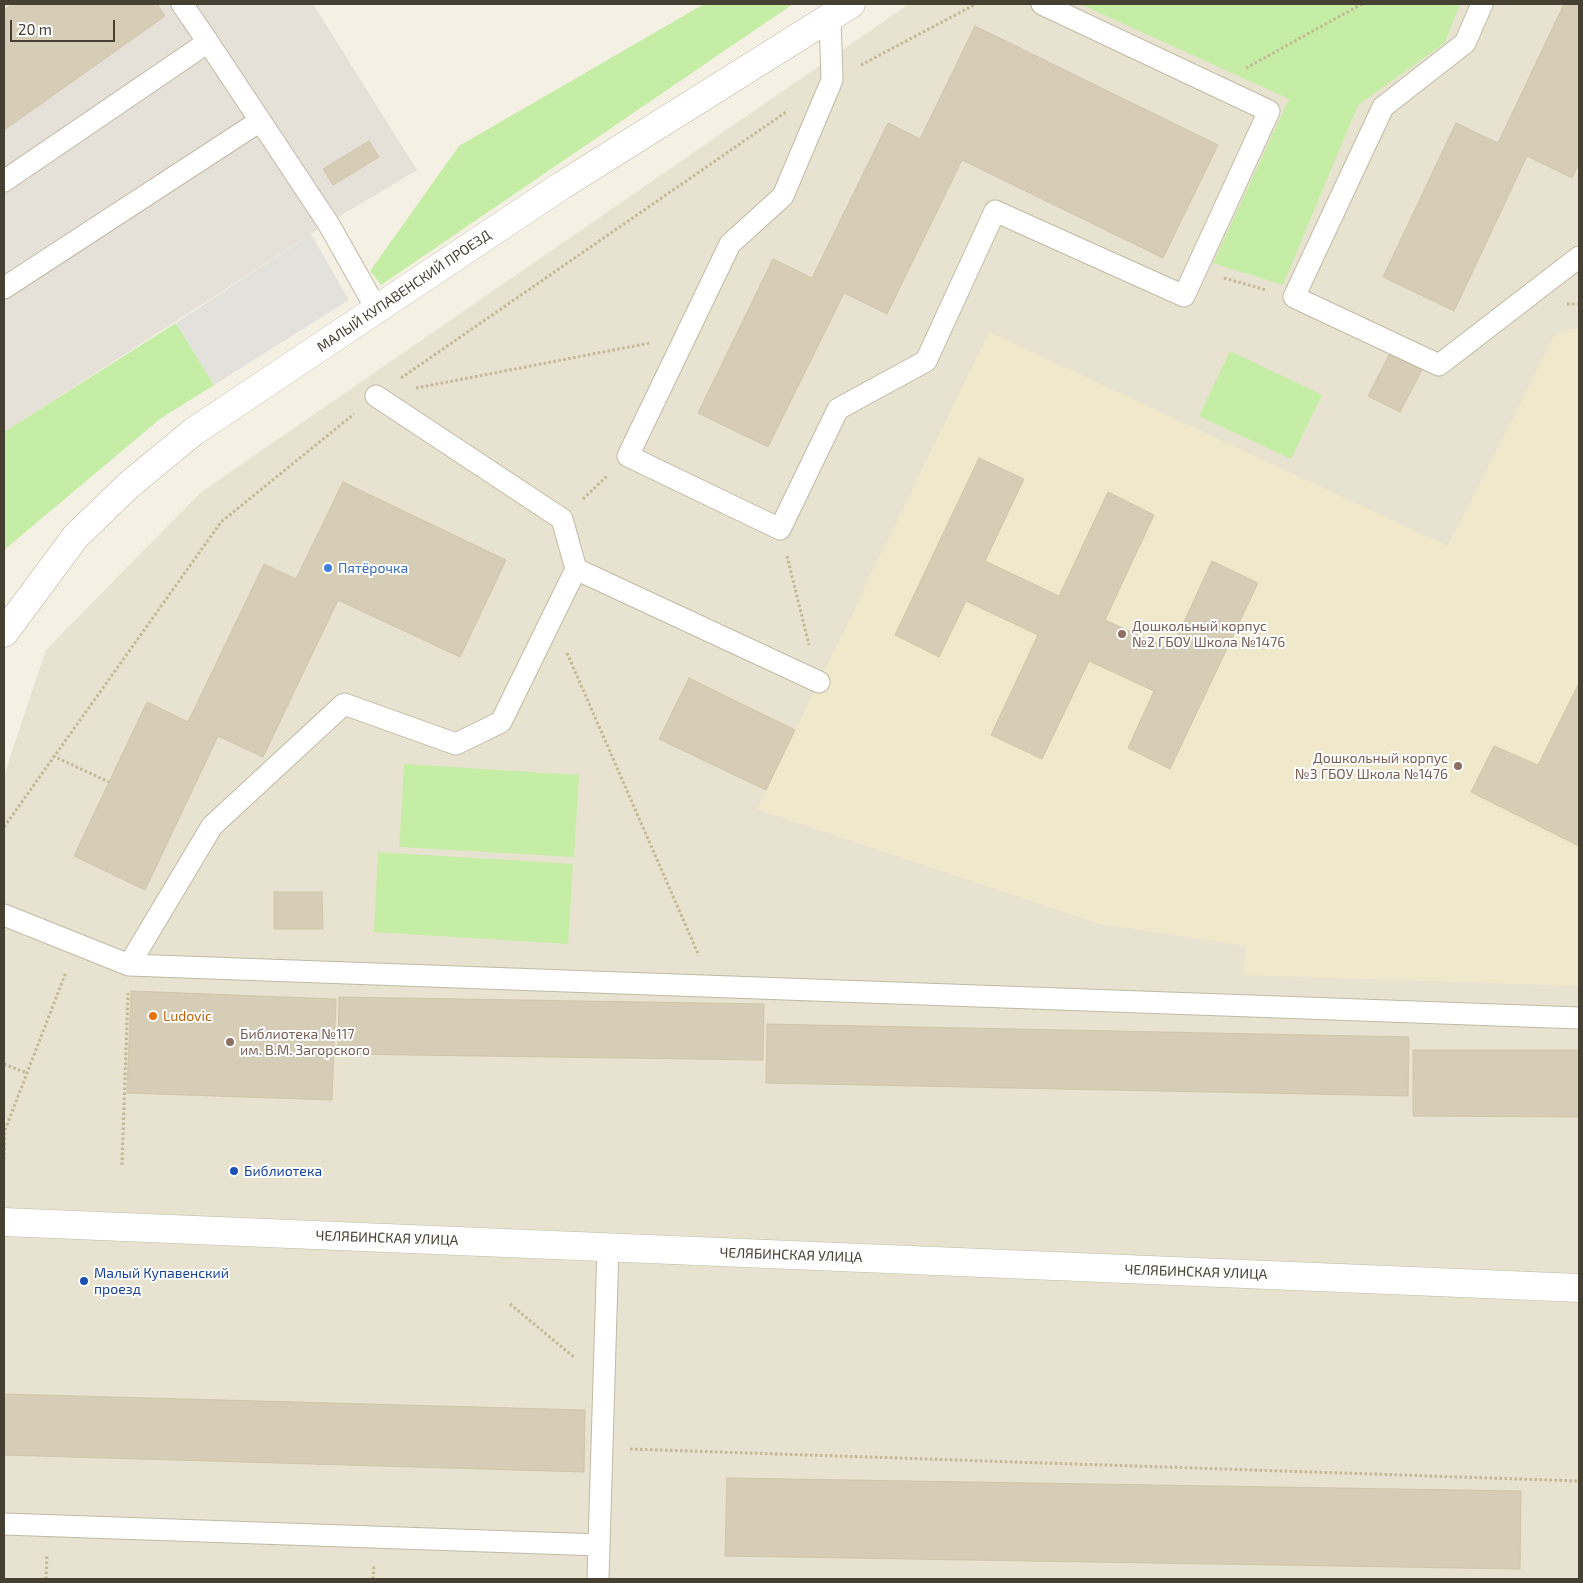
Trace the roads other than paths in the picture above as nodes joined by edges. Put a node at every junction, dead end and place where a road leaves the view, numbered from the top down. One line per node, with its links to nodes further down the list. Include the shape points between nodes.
1 (182, 4): 5 (lane)
2 (1042, 4): 4 (lane, via 1269,111 1184,296 995,211 926,361 838,409 780,528 628,456 730,244 783,196 832,80)
3 (1482, 4): 8 (lane, via 1465,42 1383,107 1294,297 1439,365)
4 (841, 10): 10 (street, МАЛЫЙ КУПАВЕНСКИЙ ПРОЕЗД, via 560,186)
5 (208, 42): 6 (lane); 7 (lane)
6 (260, 120): 9 (lane); 10 (lane, via 328,224)
7 (4, 181)
8 (1579, 257)
9 (4, 288)
10 (376, 308): 13 (street, МАЛЫЙ КУПАВЕНСКИЙ ПРОЕЗД, via 193,432 129,485 76,536)
11 (376, 396): 12 (lane, via 562,519)
12 (576, 569): 14 (lane); 16 (lane, via 501,722 456,744 344,704 212,826)
13 (4, 633)
14 (819, 682)
15 (4, 915): 16 (lane)
16 (129, 965): 17 (lane)
17 (1579, 1018)
18 (4, 1222): 19 (street, ЧЕЛЯБИНСКАЯ УЛИЦА)
19 (608, 1247): 20 (street, ЧЕЛЯБИНСКАЯ УЛИЦА); 22 (lane)
20 (1579, 1288)
21 (4, 1524): 22 (lane)
22 (599, 1545): 23 (lane)
23 (598, 1579)

